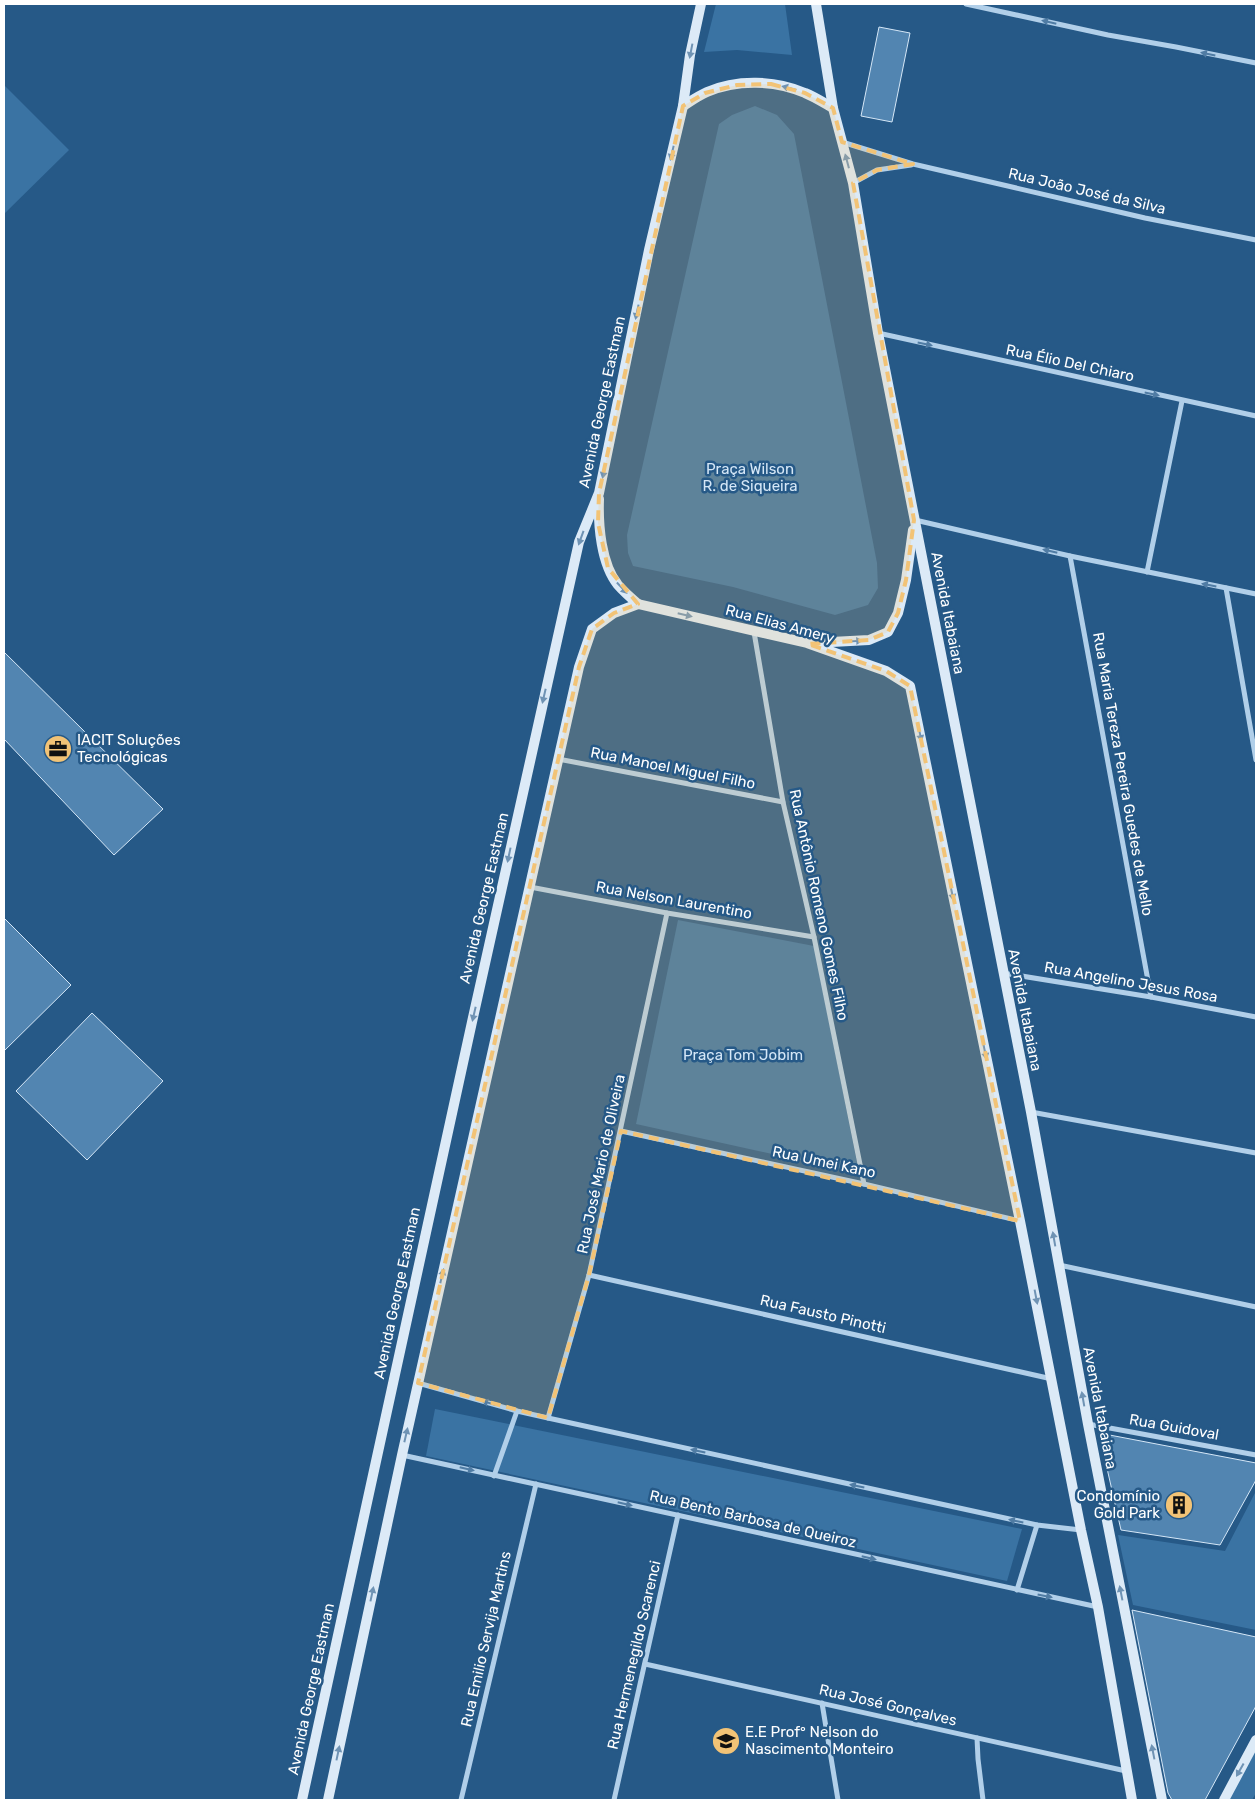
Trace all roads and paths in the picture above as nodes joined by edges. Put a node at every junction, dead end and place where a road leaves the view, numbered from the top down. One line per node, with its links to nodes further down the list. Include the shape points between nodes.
1 (701, 4): 5 (main road, Avenida George Eastman, one-way to 5)
2 (816, 4): 6 (main road)
3 (966, 4): 4 (street, one-way to 3)
4 (1256, 63)
5 (683, 106): 6 (main road, one-way to 5, via 805,93 753,83 715,89); 14 (main road, Avenida George Eastman, one-way to 14, via 649,250)
6 (833, 108): 7 (main road)
7 (842, 142): 8 (street, Rua João José da Silva); 9 (main road, one-way to 7)
8 (913, 164): 9 (street, Rua João José da Silva, via 877,170); 10 (street, Rua João José da Silva, via 1145,218)
9 (853, 183): 11 (main road, Avenida Itabaiana)
10 (1256, 240)
11 (878, 333): 12 (street, Rua Élio Del Chiaro, one-way to 12); 15 (main road, Avenida Itabaiana)
12 (1182, 401): 13 (street, Rua Élio Del Chiaro); 17 (street)
13 (1256, 416)
14 (599, 493): 20 (main road, one-way to 20, via 598,523 608,568 618,584); 60 (main road, Avenida George Eastman, one-way to 60, via 579,542)
15 (914, 520): 16 (street, one-way to 15); 22 (main road, one-way to 15, via 869,640 888,632 898,613 906,580); 30 (main road, Avenida Itabaiana)
16 (1070, 556): 17 (street); 31 (street, Rua Maria Tereza Pereira Guedes de Mello)
17 (1147, 572): 18 (street, one-way to 17)
18 (1226, 588): 19 (street); 23 (street)
19 (1256, 594)
20 (638, 604): 21 (main road, Rua Elias Amery, one-way to 21); 24 (main road, via 614,613 592,629 579,667)
21 (754, 631): 22 (main road, Rua Elias Amery); 26 (street, Rua Antônio Romeno Gomes Filho)
22 (807, 643): 37 (main road, Rua Elias Amery, one-way to 37, via 886,671 910,686)
23 (1255, 749): 25 (street)
24 (558, 759): 26 (street, Rua Manoel Miguel Filho); 27 (main road)
25 (1256, 760)
26 (784, 802): 29 (street, Rua Antônio Romeno Gomes Filho)
27 (529, 887): 28 (street, Rua Nelson Laurentino); 42 (main road, one-way to 27)
28 (667, 913): 29 (street, Rua Nelson Laurentino); 34 (street, Rua José Mario de Oliveira)
29 (814, 937): 36 (street, Rua Antônio Romeno Gomes Filho)
30 (1002, 973): 31 (street, Rua Angelino Jesus Rosa); 33 (main road, Avenida Itabaiana)
31 (1151, 997): 32 (street, Rua Angelino Jesus Rosa)
32 (1256, 1017)
33 (1031, 1112): 35 (street); 38 (main road, Avenida Itabaiana, one-way to 33)
34 (621, 1131): 36 (street, Rua Umei Kano); 39 (street, Rua José Mario de Oliveira)
35 (1256, 1153)
36 (864, 1184): 37 (street, Rua Umei Kano)
37 (1020, 1221): 41 (main road, one-way to 41)
38 (1058, 1265): 40 (street); 45 (main road, Avenida Itabaiana, one-way to 38)
39 (589, 1275): 41 (street, Rua Fausto Pinotti); 44 (street, Rua José Mario de Oliveira)
40 (1256, 1307)
41 (1052, 1379): 52 (main road)
42 (418, 1383): 43 (street, one-way to 42); 46 (main road, one-way to 42)
43 (518, 1411): 44 (street); 48 (street)
44 (548, 1418): 51 (street, one-way to 44)
45 (1088, 1424): 47 (street, Rua Guidoval); 67 (main road, Avenida Itabaiana, one-way to 45)
46 (402, 1455): 48 (street, Rua Bento Barbosa de Queiroz, one-way to 48); 61 (main road, one-way to 46)
47 (1256, 1455)
48 (494, 1476): 49 (street, Rua Bento Barbosa de Queiroz)
49 (536, 1484): 50 (street, Rua Bento Barbosa de Queiroz, one-way to 50); 62 (street, Rua Emilio Servija Martins)
50 (678, 1515): 53 (street, Rua Bento Barbosa de Queiroz, one-way to 53); 55 (street, Rua Hermenegildo Scarenci)
51 (1037, 1526): 52 (street); 53 (street)
52 (1081, 1530): 54 (main road)
53 (1017, 1590): 54 (street, Rua Bento Barbosa de Queiroz, one-way to 54)
54 (1098, 1607): 59 (main road)
55 (645, 1664): 56 (street, Rua José Gonçalves); 63 (street, Rua Hermenegildo Scarenci)
56 (822, 1703): 57 (street, Rua José Gonçalves); 64 (street)
57 (977, 1738): 59 (street, Rua José Gonçalves); 65 (street)
58 (1256, 1740): 68 (main road, one-way to 68)
59 (1126, 1771): 66 (main road)
60 (302, 1800)
61 (328, 1800)
62 (461, 1800)
63 (614, 1800)
64 (838, 1800)
65 (984, 1800)
66 (1132, 1800)
67 (1162, 1800)
68 (1224, 1800)

